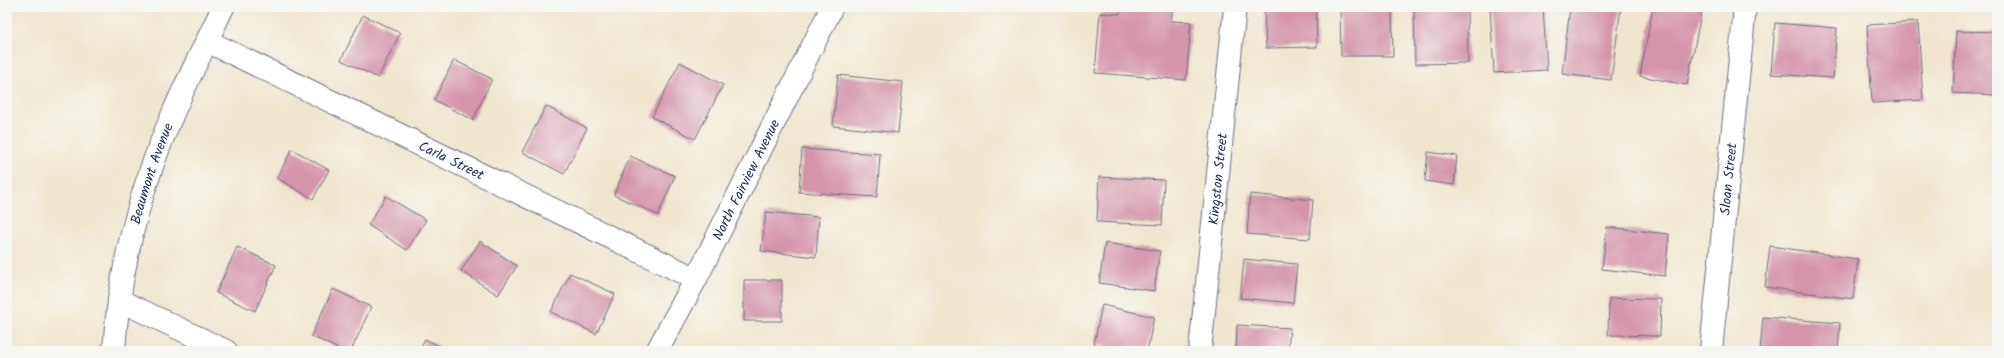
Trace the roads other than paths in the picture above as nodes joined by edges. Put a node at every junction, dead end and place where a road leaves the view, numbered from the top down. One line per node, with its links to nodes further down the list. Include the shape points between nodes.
1 (223, 7): 5 (street, Beaumont Avenue)
2 (832, 7): 6 (street, North Fairview Avenue)
3 (1235, 7): 11 (street, Kingston Street)
4 (1745, 7): 12 (street, Sloan Street)
5 (207, 41): 6 (street, Carla Street); 7 (street, Beaumont Avenue, via 174,112 140,204)
6 (696, 279): 10 (street, North Fairview Avenue)
7 (119, 300): 8 (street, Beaumont Avenue); 9 (street)
8 (114, 351)
9 (226, 351)
10 (658, 351)
11 (1200, 351)
12 (1711, 351)

